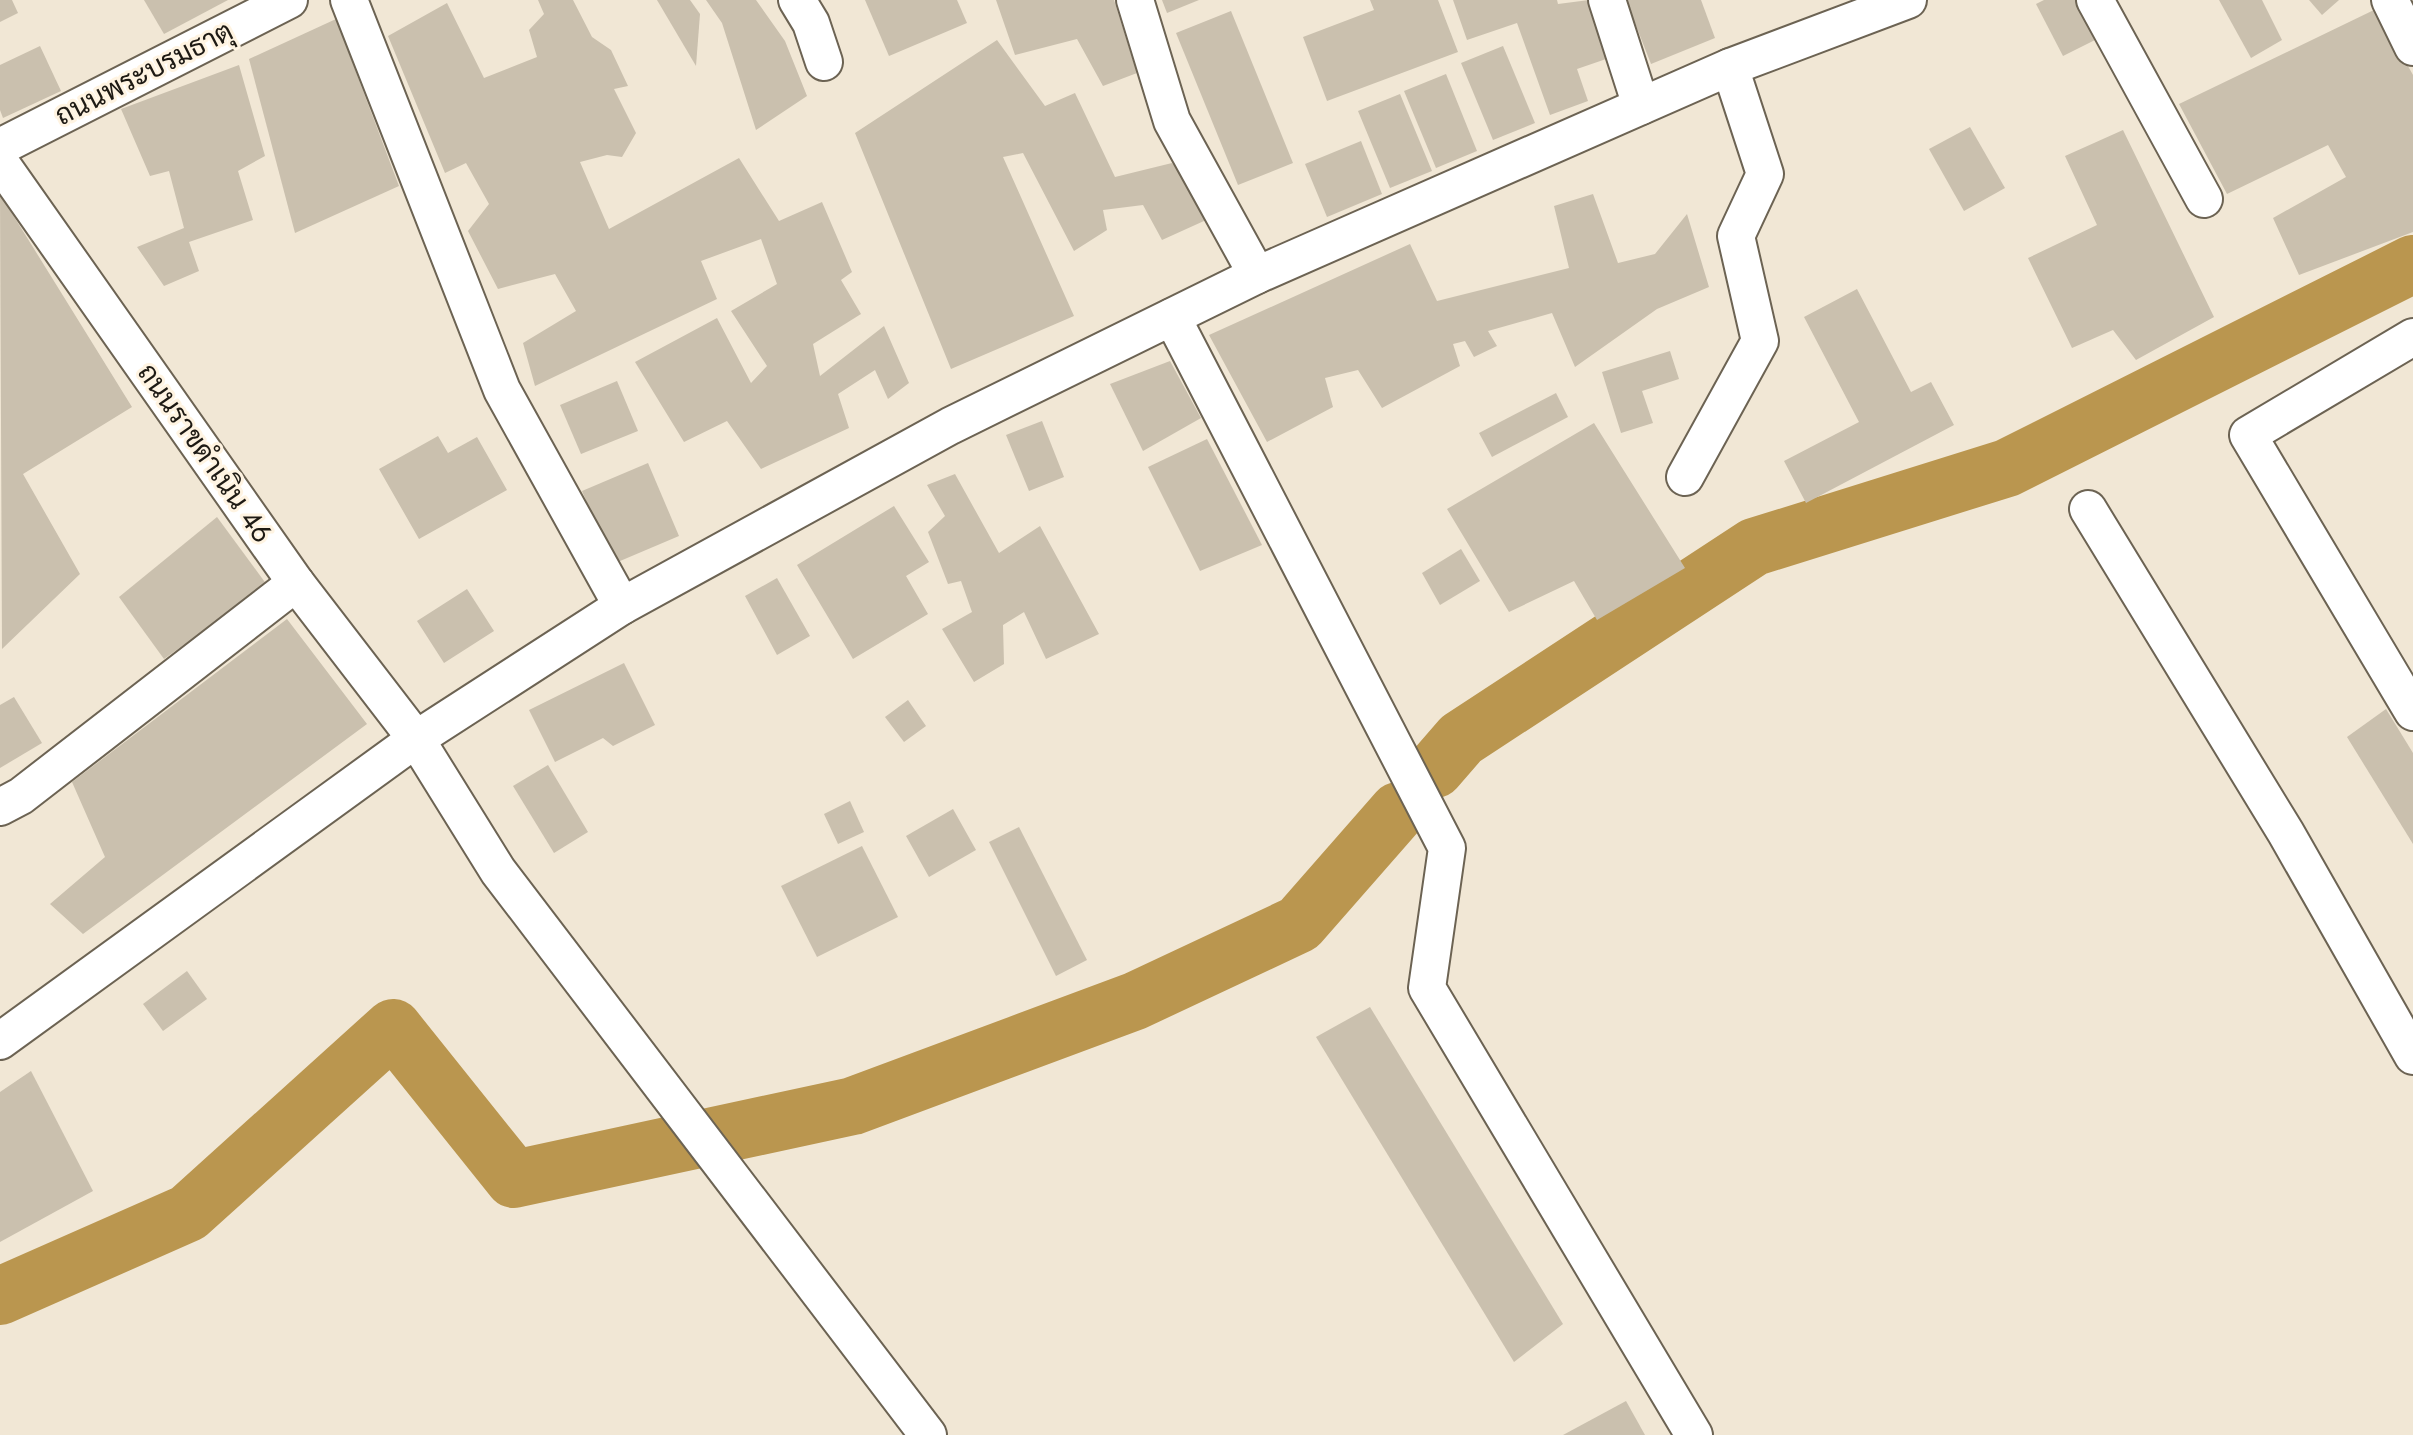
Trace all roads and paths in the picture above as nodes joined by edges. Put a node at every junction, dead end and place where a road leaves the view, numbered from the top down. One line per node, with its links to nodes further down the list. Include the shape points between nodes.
1 (349, 0): 22 (street, via 502,390)
2 (797, 0): 10 (street)
3 (1135, 0): 16 (street, via 1172,121)
4 (1607, 0): 12 (street)
5 (1908, 0): 11 (street)
6 (2095, 0): 15 (street)
7 (2390, 0): 9 (street)
8 (284, 1): 13 (street, ถนนพระบรมธาตุ)
9 (2413, 47)
10 (824, 62)
11 (1730, 67): 12 (street); 19 (street, via 1765,174 1736,236 1760,341)
12 (1641, 106): 16 (street)
13 (0, 147)
14 (0, 162): 21 (street, ถนนราขดำเนิน 46)
15 (2204, 199)
16 (1257, 275): 17 (street)
17 (1172, 317): 22 (street, via 950,426); 29 (street, via 1447,848 1427,988)
18 (2413, 337): 23 (street, via 2248,435)
19 (1685, 477)
20 (2088, 509): 27 (street, via 2286,833)
21 (296, 583): 24 (street, ถนนราขดำเนิน 46); 25 (street)
22 (622, 606): 24 (street)
23 (2413, 712)
24 (416, 739): 26 (street); 28 (street, ถนนราขดำเนิน 46, via 498,871)
25 (0, 807)
26 (0, 1041)
27 (2413, 1056)
28 (928, 1435)
29 (1694, 1435)

